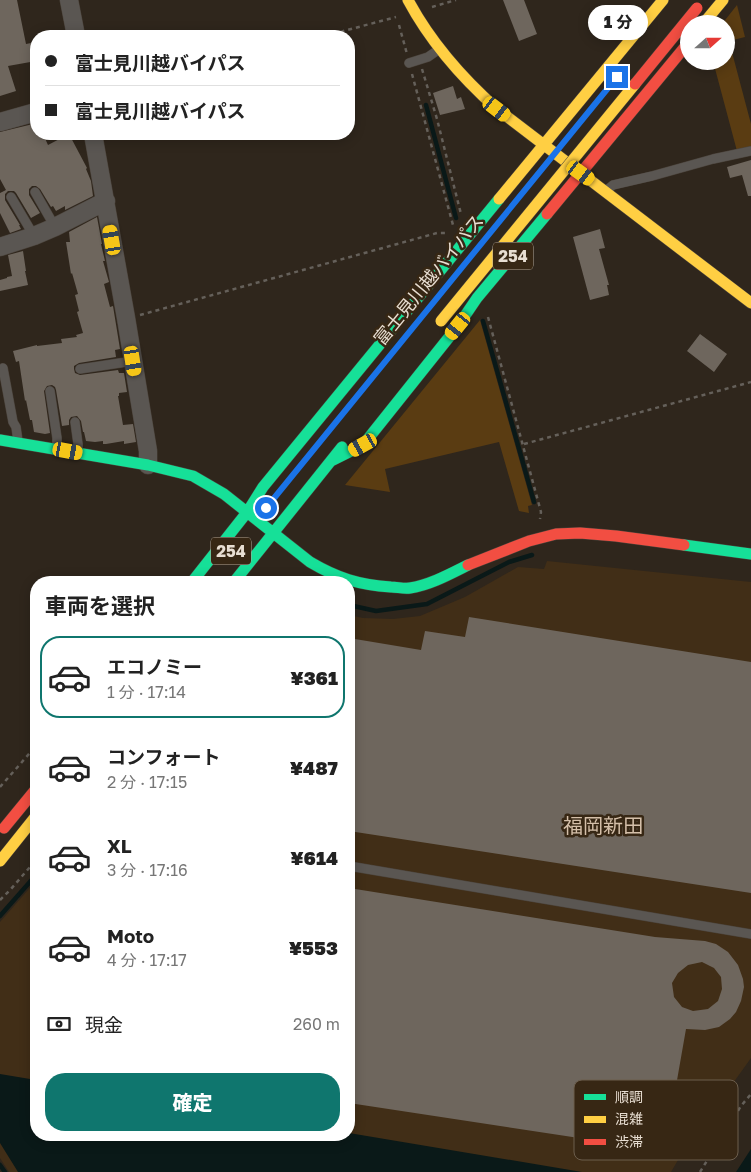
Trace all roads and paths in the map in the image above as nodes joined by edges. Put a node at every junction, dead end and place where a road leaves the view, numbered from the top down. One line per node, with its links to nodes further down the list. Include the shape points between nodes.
1 (69, 0): 10 (street)
2 (408, 0): 7 (main road)
3 (456, 0): 7 (path)
4 (663, 0): 19 (main road, 254)
5 (723, 0): 8 (main road)
6 (700, 4): 37 (main road, 富士見川越バイパス / 254, bridge)
7 (414, 12): 9 (path); 12 (main road)
8 (710, 15)
9 (397, 17): 11 (path); 15 (path)
10 (75, 30)
11 (348, 30)
12 (438, 50): 14 (lane); 19 (main road, via 475,90)
13 (680, 53): 23 (main road, 254)
14 (420, 60): 15 (lane); 28 (path)
15 (409, 63): 30 (path)
16 (30, 114): 17 (street)
17 (0, 122)
18 (94, 140): 27 (street)
19 (544, 144): 23 (main road); 52 (main road, 254, via 263,487)
20 (560, 147): 22 (main road)
21 (751, 151): 25 (lane, via 613,185)
22 (548, 162)
23 (581, 173): 25 (main road); 34 (main road, 254)
24 (36, 192): 29 (lane)
25 (605, 192): 35 (main road)
26 (11, 197): 32 (lane)
27 (106, 201): 29 (street); 36 (street)
28 (463, 221)
29 (55, 228): 32 (street)
30 (454, 228)
31 (454, 233): 36 (path, via 437,233)
32 (34, 236): 33 (street)
33 (1, 244)
34 (478, 298): 50 (main road, 254, via 363,445); 53 (path, via 487,315 541,512)
35 (751, 303)
36 (126, 318): 38 (street)
37 (438, 325)
38 (133, 361): 40 (lane); 51 (street)
39 (3, 368): 46 (lane)
40 (80, 369)
41 (751, 382): 47 (path)
42 (50, 391): 48 (lane)
43 (75, 422): 49 (lane)
44 (0, 440): 46 (main road)
45 (348, 440): 50 (main road, 254)
46 (18, 442): 48 (main road)
47 (524, 444)
48 (57, 449): 49 (main road)
49 (78, 453): 51 (main road)
50 (331, 461): 54 (main road, 254)
51 (148, 465): 52 (main road, via 193,476)
52 (248, 511): 54 (main road); 57 (main road, 254)
53 (540, 521)
54 (274, 533): 59 (main road, 254); 60 (main road, via 310,562)
55 (751, 554): 61 (main road, via 616,536 556,534 529,541 422,585 409,588)
56 (222, 562): 58 (main road, 254)
57 (197, 576)
58 (210, 576)
59 (239, 576)
60 (336, 576)
61 (355, 582)
62 (30, 753): 63 (path)
63 (0, 788)
64 (30, 796): 66 (main road)
65 (30, 824): 67 (main road)
66 (0, 833)
67 (0, 861)
68 (30, 867): 70 (path)
69 (355, 867): 71 (lane)
70 (0, 900)
71 (751, 934)
72 (751, 1094): 73 (path)
73 (738, 1112)
74 (708, 1160): 75 (path)
75 (700, 1172)

